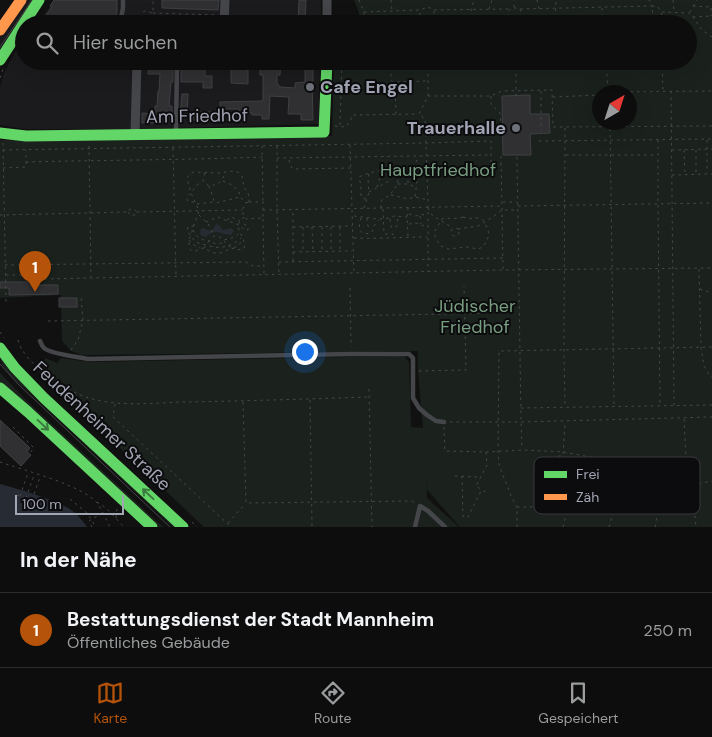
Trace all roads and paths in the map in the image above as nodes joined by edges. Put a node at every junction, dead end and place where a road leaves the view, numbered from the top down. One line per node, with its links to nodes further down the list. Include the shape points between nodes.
1 (21, 0): 56 (main road)
2 (39, 0): 37 (main road)
3 (123, 0): 38 (lane)
4 (150, 0): 5 (path)
5 (153, 0): 35 (path)
6 (225, 0): 41 (street)
7 (328, 0): 42 (street)
8 (359, 0): 32 (path)
9 (391, 0): 31 (path)
10 (474, 0): 30 (path)
11 (492, 0): 25 (path)
12 (514, 0): 22 (path)
13 (537, 0): 23 (path)
14 (556, 0): 24 (path)
15 (649, 0): 18 (path)
16 (674, 0): 34 (path)
17 (697, 0): 19 (path)
18 (652, 6): 20 (path); 33 (path); 51 (path)
19 (693, 6): 21 (path); 36 (path)
20 (602, 7): 24 (path); 50 (path)
21 (711, 7): 54 (path)
22 (514, 8): 26 (path); 27 (path)
23 (539, 8): 24 (path); 27 (path)
24 (556, 8): 49 (path)
25 (489, 9): 26 (path); 30 (path)
26 (510, 9): 47 (path)
27 (520, 9): 48 (path)
28 (420, 10): 29 (path, via 428,7); 31 (path); 44 (path)
29 (434, 10): 30 (path); 45 (path)
30 (471, 10): 46 (path)
31 (392, 11): 32 (path)
32 (364, 12): 43 (path)
33 (661, 12): 34 (path); 52 (path)
34 (674, 12): 36 (path)
35 (153, 13): 39 (path, via 144,12); 40 (path)
36 (690, 13)
37 (32, 15)
38 (122, 15)
39 (142, 15)
40 (174, 15)
41 (225, 15)
42 (328, 15)
43 (365, 15)
44 (420, 15)
45 (434, 15)
46 (471, 15)
47 (507, 15)
48 (522, 15)
49 (556, 15)
50 (602, 15)
51 (653, 15)
52 (662, 15)
53 (697, 17): 54 (path)
54 (712, 17)
55 (697, 23): 57 (path)
56 (0, 30)
57 (712, 37)
58 (15, 44): 59 (main road)
59 (0, 60)
60 (137, 70): 98 (street)
61 (177, 70): 99 (lane)
62 (327, 70): 86 (main road)
63 (342, 70): 91 (path)
64 (391, 70): 70 (path)
65 (428, 70): 69 (path)
66 (516, 70): 73 (path)
67 (607, 70): 72 (path)
68 (662, 70): 75 (path)
69 (428, 80): 70 (path); 80 (path)
70 (393, 83): 71 (path); 85 (path, via 396,86)
71 (352, 84)
72 (608, 85)
73 (516, 90): 74 (path); 81 (path, via 502,90); 82 (path)
74 (541, 90): 83 (path, via 552,90); 95 (path)
75 (663, 91): 76 (path); 78 (path)
76 (671, 91): 77 (path); 89 (path)
77 (712, 91)
78 (637, 92)
79 (592, 95): 83 (path)
80 (428, 96): 81 (path); 84 (path)
81 (491, 96): 94 (path, via 491,104 500,113)
82 (516, 96)
83 (552, 97): 92 (path, via 553,126)
84 (419, 114): 85 (path); 109 (path, via 425,119)
85 (396, 115): 91 (path, via 352,115 346,127)
86 (324, 126): 91 (path); 97 (main road, Am Friedhof, via 324,132)
87 (592, 126): 92 (path)
88 (637, 126): 89 (path)
89 (671, 126): 90 (path); 105 (path)
90 (712, 126)
91 (340, 127)
92 (565, 127): 107 (path)
93 (610, 130): 103 (path)
94 (501, 131)
95 (541, 131)
96 (0, 133): 100 (main road, Am Friedhof)
97 (277, 133): 99 (main road, Am Friedhof); 111 (path)
98 (135, 134): 99 (main road, Am Friedhof); 100 (main road, Am Friedhof)
99 (176, 134)
100 (89, 135): 113 (path)
101 (707, 139): 102 (path); 105 (path); 115 (path)
102 (712, 139)
103 (610, 140): 104 (path); 107 (path); 122 (path)
104 (658, 140): 105 (path); 123 (path)
105 (671, 140): 118 (path)
106 (539, 141): 107 (path)
107 (565, 141): 121 (path)
108 (350, 144): 109 (path); 111 (path); 124 (path)
109 (426, 144): 120 (path, via 491,141); 126 (path)
110 (262, 146): 111 (path); 112 (path); 128 (path)
111 (277, 146): 130 (path)
112 (173, 148): 113 (path); 133 (path)
113 (89, 149): 117 (path); 132 (path)
114 (696, 149): 115 (path); 119 (path); 150 (path)
115 (707, 149): 116 (path); 146 (path)
116 (712, 149)
117 (26, 150): 134 (path); 136 (path, via 3,150)
118 (671, 150): 119 (path); 148 (path)
119 (684, 150): 149 (path)
120 (491, 155): 126 (path); 135 (path, via 491,164)
121 (565, 155): 122 (path); 177 (path)
122 (610, 155): 123 (path); 174 (path)
123 (658, 155): 172 (path)
124 (351, 156): 125 (path); 131 (path); 137 (path)
125 (420, 156): 126 (path); 139 (path)
126 (427, 156): 164 (path)
127 (501, 156): 135 (path)
128 (262, 157): 133 (path); 167 (path)
129 (517, 157): 169 (path)
130 (277, 158): 131 (path); 186 (path)
131 (288, 158): 137 (path, via 293,169)
132 (89, 160): 133 (path); 134 (path); 191 (path)
133 (173, 160): 190 (path)
134 (26, 162): 136 (path, via 26,167)
135 (501, 164): 168 (path)
136 (3, 168): 193 (path)
137 (352, 168): 178 (path)
138 (408, 168): 139 (path); 140 (path); 154 (path)
139 (412, 168): 156 (path)
140 (398, 169): 142 (path); 153 (path)
141 (382, 170): 142 (path); 145 (path); 157 (path)
142 (389, 170): 157 (path, via 389,181)
143 (205, 172): 144 (path); 152 (path); 159 (path, via 194,172 187,178)
144 (225, 172): 151 (path); 166 (path, via 238,172 242,176 249,195)
145 (370, 172): 158 (path); 163 (path, via 359,177 361,196)
146 (707, 174): 147 (path); 150 (path)
147 (712, 174)
148 (671, 175): 149 (path); 173 (path)
149 (685, 175): 150 (path)
150 (696, 175)
151 (223, 180): 155 (path); 161 (path, via 240,192)
152 (203, 181): 155 (path); 159 (path)
153 (398, 184): 154 (path); 160 (path)
154 (408, 184): 156 (path)
155 (209, 186): 165 (path)
156 (416, 187): 162 (path)
157 (377, 188): 158 (path)
158 (369, 192): 163 (path)
159 (190, 193): 170 (path); 170 (path, via 187,200)
160 (390, 195): 162 (path); 180 (path, via 382,200)
161 (240, 197): 165 (path); 166 (path)
162 (414, 197): 164 (path)
163 (366, 199): 179 (path)
164 (428, 200): 182 (path)
165 (214, 202): 170 (path)
166 (248, 202): 167 (path); 184 (path)
167 (263, 202): 185 (path)
168 (502, 202): 169 (path); 175 (path)
169 (518, 202): 176 (path)
170 (195, 203): 189 (path)
171 (712, 203): 173 (path)
172 (658, 204): 173 (path); 174 (path); 269 (path)
173 (671, 204): 265 (path)
174 (611, 205): 177 (path); 268 (path)
175 (502, 206): 182 (path); 187 (path)
176 (518, 206): 177 (path); 188 (path)
177 (565, 206): 272 (path)
178 (353, 208): 179 (path); 183 (path); 197 (path)
179 (364, 208): 180 (path)
180 (382, 208): 181 (path); 206 (path)
181 (408, 208): 182 (path); 199 (path)
182 (428, 208): 195 (path); 209 (path)
183 (293, 209): 186 (path); 222 (path)
184 (242, 210): 189 (path); 200 (path)
185 (263, 210): 186 (path); 203 (path)
186 (277, 210): 258 (path)
187 (502, 210): 188 (path); 211 (path); 255 (path)
188 (518, 210): 271 (path)
189 (199, 211): 190 (path); 194 (path)
190 (174, 212): 191 (path, via 137,212 130,209 128,212); 260 (path)
191 (90, 213): 193 (path); 261 (path)
192 (0, 214): 193 (path)
193 (4, 214): 262 (path)
194 (198, 214): 210 (path); 215 (path)
195 (428, 214): 196 (path); 225 (path)
196 (420, 215): 199 (path); 214 (path)
197 (353, 216): 201 (path); 221 (path)
198 (398, 216): 199 (path); 204 (path); 204 (path, via 394,228)
199 (408, 216): 213 (path)
200 (244, 217): 203 (path); 208 (path)
201 (361, 217): 202 (path); 230 (path, via 359,228)
202 (367, 217): 205 (path); 224 (path, via 368,226)
203 (263, 218): 264 (path)
204 (390, 218): 206 (path)
205 (379, 219): 206 (path); 224 (path)
206 (383, 219): 234 (path, via 384,234 393,234)
207 (227, 221): 208 (path, via 231,217); 210 (path, via 216,217); 212 (path)
208 (240, 221): 212 (path)
209 (441, 221): 211 (path, via 463,217 470,220 478,218); 211 (path, via 435,238 448,249 483,247 489,235); 226 (path)
210 (206, 222): 232 (path)
211 (485, 223): 228 (path)
212 (238, 224): 216 (path); 229 (path)
213 (408, 224): 214 (path); 235 (path)
214 (421, 224): 225 (path)
215 (194, 226): 227 (path); 231 (path, via 187,229)
216 (242, 226)
217 (312, 226): 218 (path); 223 (path); 253 (path)
218 (322, 226): 219 (path); 254 (path)
219 (331, 226): 220 (path); 248 (path)
220 (340, 226): 221 (path); 249 (path)
221 (353, 226): 237 (path)
222 (293, 227): 223 (path); 251 (path)
223 (303, 227): 252 (path)
224 (373, 227): 230 (path, via 371,233)
225 (428, 227): 236 (path)
226 (453, 228): 228 (path); 228 (path, via 450,232 454,236)
227 (193, 229): 231 (path); 241 (path, via 198,238)
228 (458, 229)
229 (240, 232): 233 (path); 240 (path, via 236,237)
230 (362, 232): 238 (path)
231 (191, 235): 239 (path); 244 (path)
232 (214, 236): 240 (path); 241 (path)
233 (242, 237): 242 (path); 243 (path)
234 (393, 237): 235 (path); 238 (path)
235 (408, 237): 236 (path)
236 (428, 237): 256 (path)
237 (353, 238): 238 (path); 250 (path)
238 (360, 238)
239 (189, 240): 245 (path); 245 (path, via 192,251)
240 (225, 240): 241 (path, via 218,244); 243 (path)
241 (209, 241): 244 (path)
242 (244, 241): 247 (path); 247 (path, via 241,250)
243 (228, 244): 244 (path, via 217,248); 247 (path)
244 (206, 245): 246 (path)
245 (200, 248): 246 (path)
246 (204, 248): 247 (path, via 217,253)
247 (231, 248)
248 (331, 251): 249 (path); 254 (path)
249 (340, 251): 250 (path)
250 (353, 251): 257 (path)
251 (293, 252): 252 (path); 259 (path)
252 (303, 252): 253 (path)
253 (313, 252): 254 (path)
254 (322, 252)
255 (503, 258): 256 (path); 270 (path)
256 (427, 260): 257 (path); 273 (path)
257 (353, 261): 259 (path); 274 (path)
258 (278, 262): 259 (path); 277 (path)
259 (293, 262)
260 (175, 263): 261 (path); 264 (path, via 246,262); 279 (path)
261 (91, 264): 263 (path); 280 (path)
262 (5, 265): 263 (path); 278 (path)
263 (38, 265): 275 (path)
264 (264, 266): 276 (path)
265 (672, 268): 266 (path); 269 (path); 296 (path)
266 (699, 268): 267 (path); 283 (path)
267 (712, 268)
268 (612, 269): 269 (path); 272 (path); 299 (path)
269 (658, 269): 300 (path)
270 (504, 270): 271 (path); 273 (path)
271 (519, 270): 272 (path); 303 (path)
272 (564, 270): 302 (path)
273 (428, 272): 274 (path)
274 (354, 273): 277 (path)
275 (38, 274): 278 (path); 280 (path, via 39,278)
276 (264, 274): 277 (path); 279 (path)
277 (279, 274)
278 (6, 276): 286 (path)
279 (176, 276): 280 (path)
280 (92, 277)
281 (464, 286): 288 (path)
282 (350, 288): 289 (path)
283 (700, 288): 284 (path); 297 (path)
284 (712, 293)
285 (82, 297): 290 (path)
286 (6, 302)
287 (505, 313): 288 (path)
288 (465, 314): 289 (path); 305 (path, via 466,370)
289 (350, 316): 290 (path); 301 (path)
290 (83, 320): 291 (path); 304 (path, via 78,340)
291 (48, 321)
292 (0, 332): 295 (path)
293 (18, 340): 312 (path, via 28,358 64,387 88,398)
294 (40, 341): 304 (lane, via 46,350)
295 (2, 344): 368 (main road, Feudenheimer Straße, one-way to 295, via 44,398 15,368)
296 (673, 347): 297 (path); 300 (path); 314 (path)
297 (701, 347): 298 (path); 306 (path, via 704,366)
298 (712, 347)
299 (613, 348): 300 (path); 302 (path); 316 (path)
300 (660, 348): 313 (path)
301 (351, 349)
302 (564, 350): 303 (path); 317 (path)
303 (520, 351): 318 (path); 323 (path, via 499,351)
304 (69, 356): 305 (lane, via 88,359 409,354 413,358)
305 (414, 371): 322 (lane, via 414,398 419,408)
306 (712, 377)
307 (0, 388): 367 (main road, one-way to 367)
308 (369, 389): 309 (path)
309 (369, 397): 310 (path); 347 (path)
310 (310, 399): 311 (path); 351 (path)
311 (243, 401): 312 (path); 350 (path)
312 (116, 404): 362 (path, via 113,417)
313 (660, 405): 314 (path); 316 (path)
314 (674, 405): 315 (path)
315 (712, 405)
316 (614, 406): 317 (path)
317 (566, 407): 318 (path)
318 (521, 408): 324 (path)
319 (712, 417): 320 (path)
320 (684, 418): 321 (path); 333 (path)
321 (565, 421): 324 (path); 329 (path)
322 (444, 422): 323 (path); 328 (path, via 445,451)
323 (499, 422): 324 (path); 327 (path)
324 (521, 422): 326 (path)
325 (13, 427): 330 (path, via 34,448)
326 (522, 450): 327 (path); 329 (path)
327 (498, 451): 328 (path); 354 (path, via 500,465)
328 (486, 452): 340 (path, via 487,465)
329 (564, 452): 331 (path, via 563,456); 332 (path)
330 (29, 454)
331 (557, 457)
332 (590, 457)
333 (686, 457)
334 (0, 462): 335 (path)
335 (28, 472): 336 (path); 344 (path)
336 (34, 474): 337 (path); 345 (path)
337 (40, 476): 345 (path, via 34,500); 348 (path, via 70,486)
338 (455, 476): 339 (path)
339 (462, 476): 340 (path); 341 (path, via 463,517 468,517)
340 (480, 477): 341 (path, via 476,486)
341 (482, 489): 342 (path)
342 (488, 493)
343 (17, 495): 344 (path)
344 (20, 496): 345 (path)
345 (26, 498)
346 (70, 499): 360 (path)
347 (371, 501): 351 (path); 352 (path, via 412,501); 371 (path)
348 (96, 502): 355 (path); 361 (path)
349 (117, 502): 361 (path)
350 (246, 503): 351 (path); 362 (path)
351 (312, 503): 370 (path)
352 (420, 506): 372 (lane); 373 (lane)
353 (534, 506): 354 (path)
354 (517, 507): 374 (path)
355 (101, 512): 360 (path); 365 (path)
356 (566, 514): 375 (path)
357 (612, 514): 376 (path)
358 (657, 514): 377 (path)
359 (695, 514): 378 (path)
360 (92, 519): 363 (path, via 89,521); 364 (path)
361 (116, 519): 366 (path)
362 (227, 523): 369 (path)
363 (92, 527)
364 (96, 527)
365 (110, 527)
366 (124, 527)
367 (152, 527)
368 (184, 527)
369 (231, 527)
370 (312, 527)
371 (372, 527)
372 (415, 527)
373 (445, 527)
374 (517, 527)
375 (563, 527)
376 (609, 527)
377 (655, 527)
378 (696, 527)

